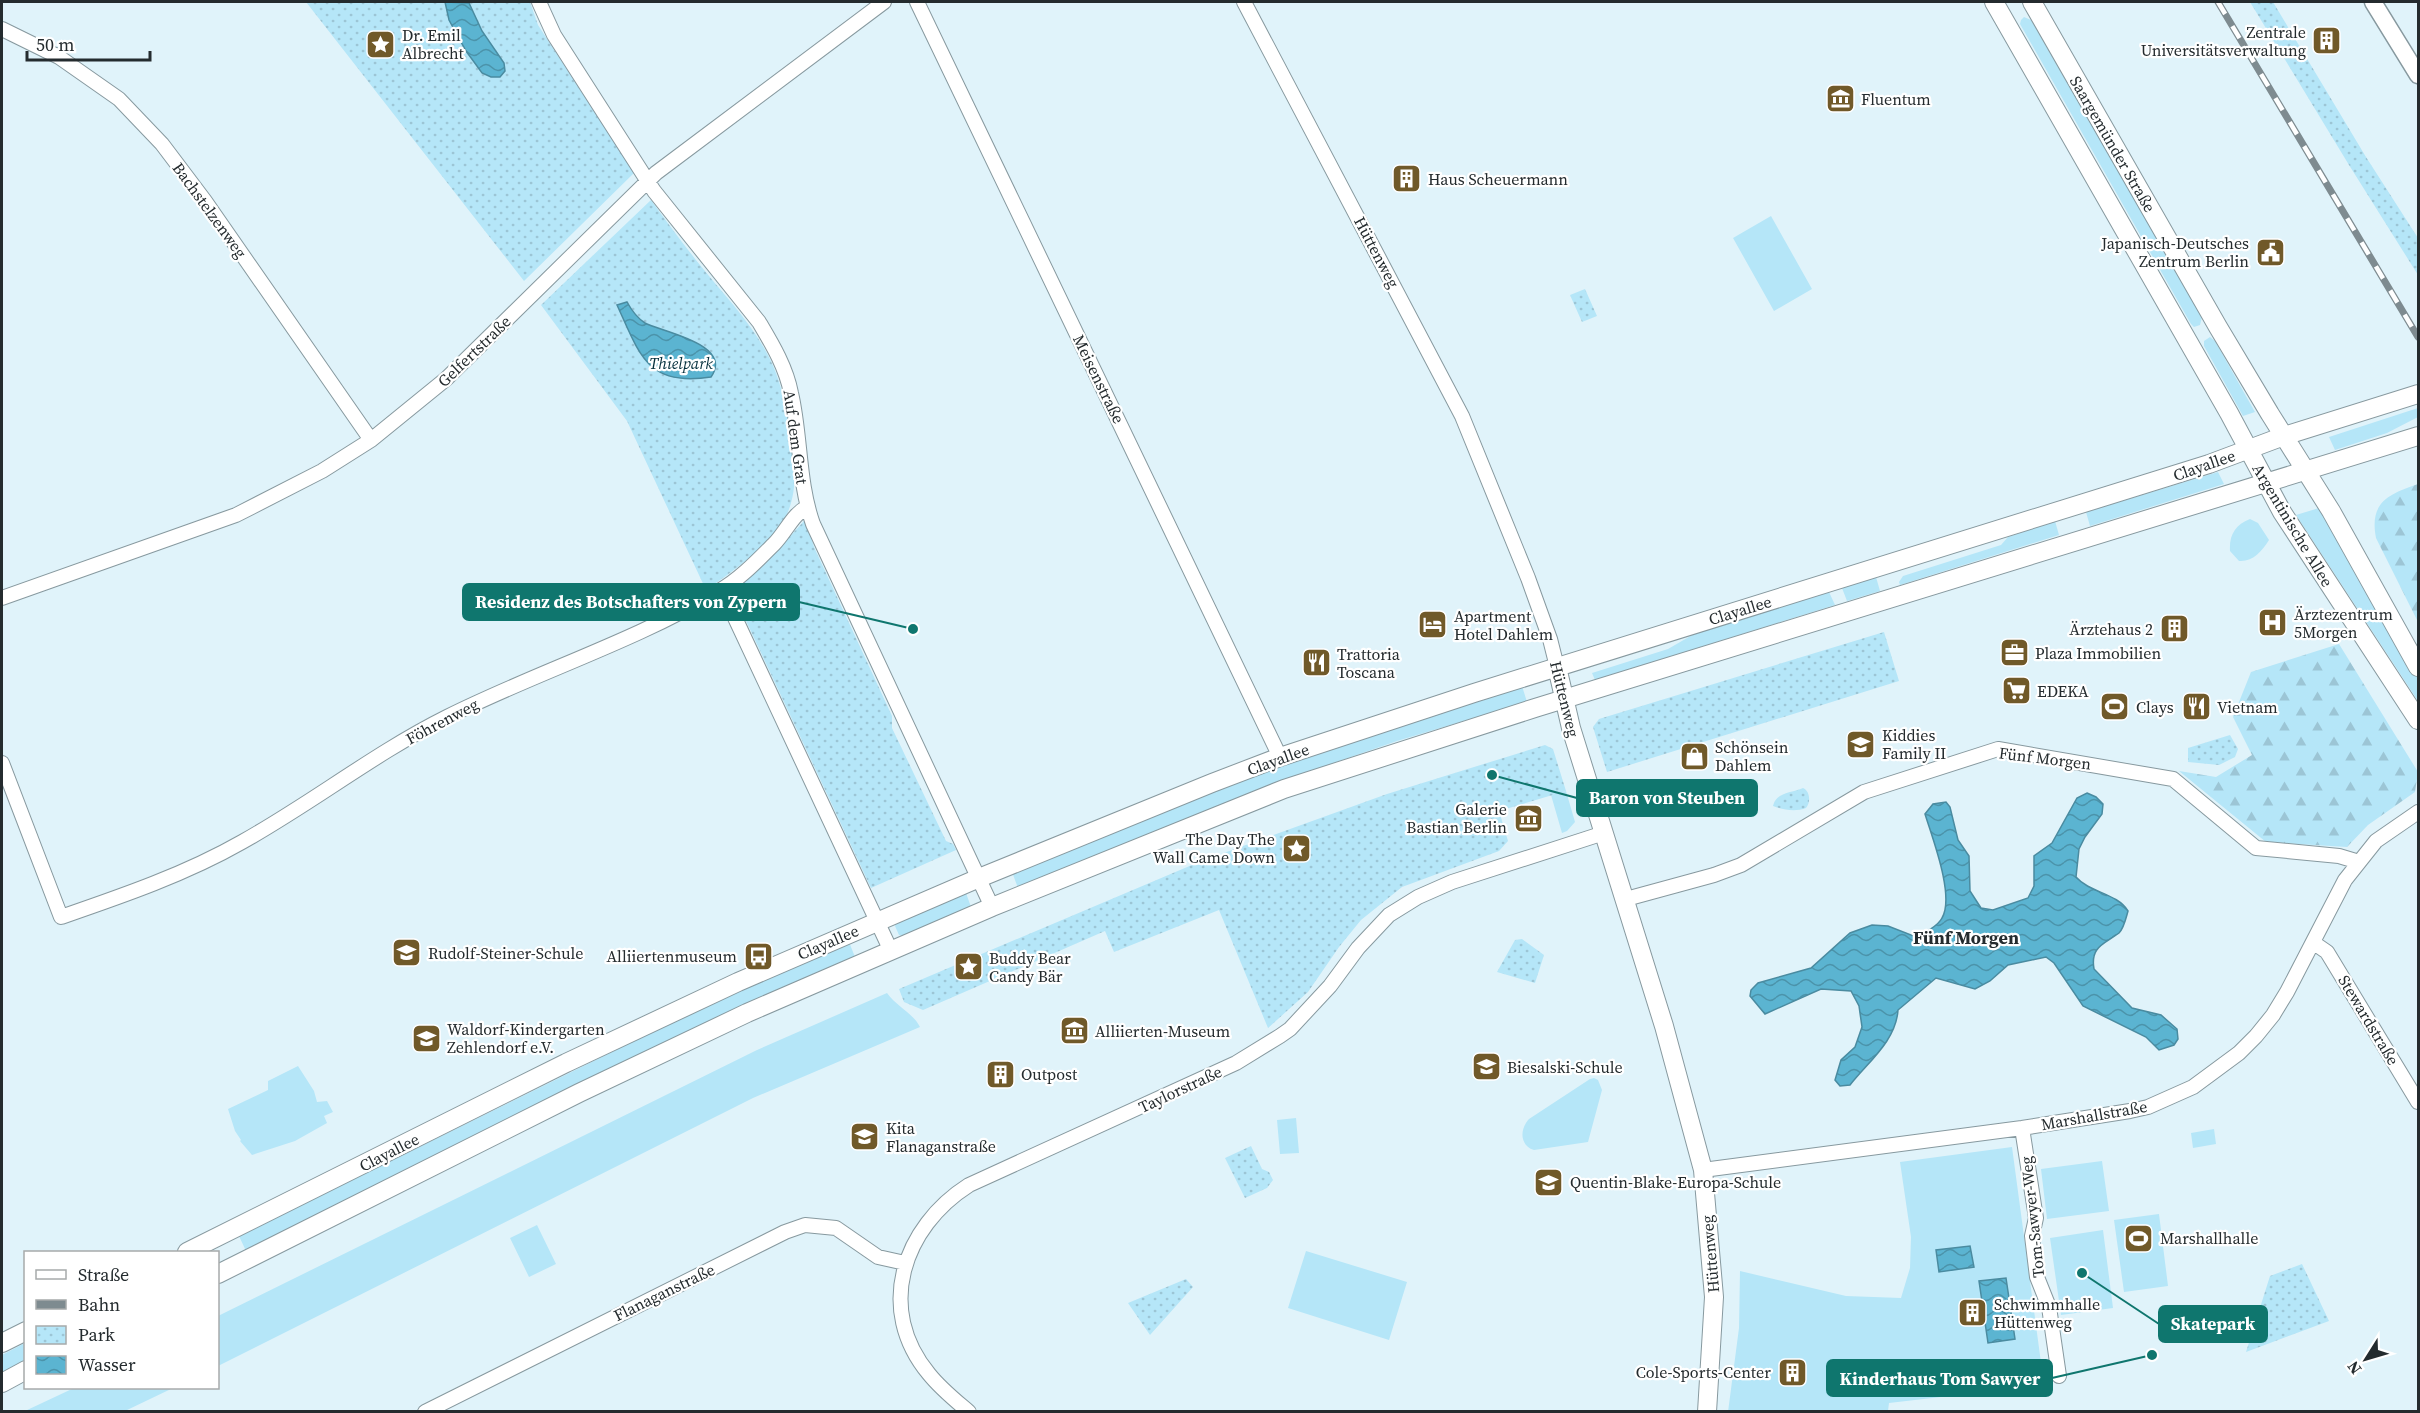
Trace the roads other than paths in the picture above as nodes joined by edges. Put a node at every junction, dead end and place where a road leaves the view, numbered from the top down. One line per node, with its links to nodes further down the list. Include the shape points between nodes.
1 (540, 2): 10 (street, Auf dem Grat, via 554,35)
2 (884, 2): 10 (street, Gelfertstraße)
3 (917, 2): 25 (street, Meisenstraße)
4 (1244, 2): 21 (street, Hüttenweg, via 1462,416 1528,578)
5 (1994, 2): 15 (main road, Saargemünder Straße)
6 (2032, 2): 12 (main road, Saargemünder Straße)
7 (2373, 2): 9 (street)
8 (2, 29): 14 (street, Bachstelzenweg, via 59,57 119,99 162,144 206,201)
9 (2418, 75)
10 (648, 182): 14 (street, Gelfertstraße, via 446,379); 18 (street, Auf dem Grat, via 759,322 779,358 796,414)
11 (2418, 394): 12 (main road, Clayallee)
12 (2284, 436): 15 (main road, Clayallee); 16 (main road, Saargemünder Straße)
13 (2418, 436): 16 (main road, Clayallee)
14 (371, 440): 20 (street, Gelfertstraße, via 322,471 237,515)
15 (2248, 449): 17 (main road, Argentinische Allee); 21 (main road, Clayallee)
16 (2306, 471): 17 (main road, Clayallee); 22 (main road)
17 (2265, 482): 23 (main road, Clayallee); 24 (main road, Argentinische Allee)
18 (807, 507): 19 (street, Föhrenweg, via 798,512 774,544); 30 (street, Auf dem Grat, via 848,603)
19 (722, 590): 26 (street, Föhrenweg, via 649,629 521,681 445,718 239,844 161,880 62,917); 33 (street)
20 (2, 598)
21 (1557, 667): 23 (main road, Hüttenweg); 25 (main road, Clayallee)
22 (2418, 667)
23 (1564, 699): 28 (main road, Hüttenweg); 32 (main road, Clayallee, via 1284,789)
24 (2418, 720)
25 (1280, 757): 30 (main road, Clayallee)
26 (2, 763)
27 (2418, 812): 29 (street, Marshallstraße, via 2376,841)
28 (1605, 833): 31 (main road, Hüttenweg); 40 (street, Taylorstraße, via 1452,882 1418,897 1389,915 1290,1029 1236,1063 969,1185 953,1195 924,1226)
29 (2360, 862): 31 (street, Fünf Morgen, via 2339,856 2256,848 2173,779 1998,749 1864,792 1741,865); 34 (street, Marshallstraße, via 2345,880)
30 (979, 878): 32 (street, Auf dem Grat); 33 (main road, Clayallee)
31 (1626, 899): 38 (main road, Hüttenweg)
32 (992, 907): 35 (main road, Clayallee)
33 (878, 921): 35 (street); 39 (main road, Clayallee, via 566,1063)
34 (2314, 943): 36 (street, Stewardstraße, via 2327,952); 37 (street, Marshallstraße, via 2273,1015 2256,1036 2193,1087 2148,1107)
35 (891, 951): 41 (main road, Clayallee, via 660,1053)
36 (2418, 1102)
37 (2022, 1128): 38 (street, Marshallstraße); 45 (street, Tom-Sawyer-Weg, via 2036,1218 2032,1236 2037,1277 2049,1307)
38 (1703, 1170): 49 (main road, Hüttenweg, via 1714,1297)
39 (189, 1251)
40 (905, 1263): 47 (street, Flanaganstraße, via 878,1257 836,1228 806,1225 784,1232); 48 (street, Taylorstraße, via 900,1288 906,1331 916,1355 945,1392)
41 (219, 1274)
42 (24, 1332): 43 (main road)
43 (2, 1343)
44 (24, 1371): 46 (main road)
45 (2059, 1376)
46 (2, 1383)
47 (425, 1412)
48 (969, 1412)
49 (1707, 1412)

